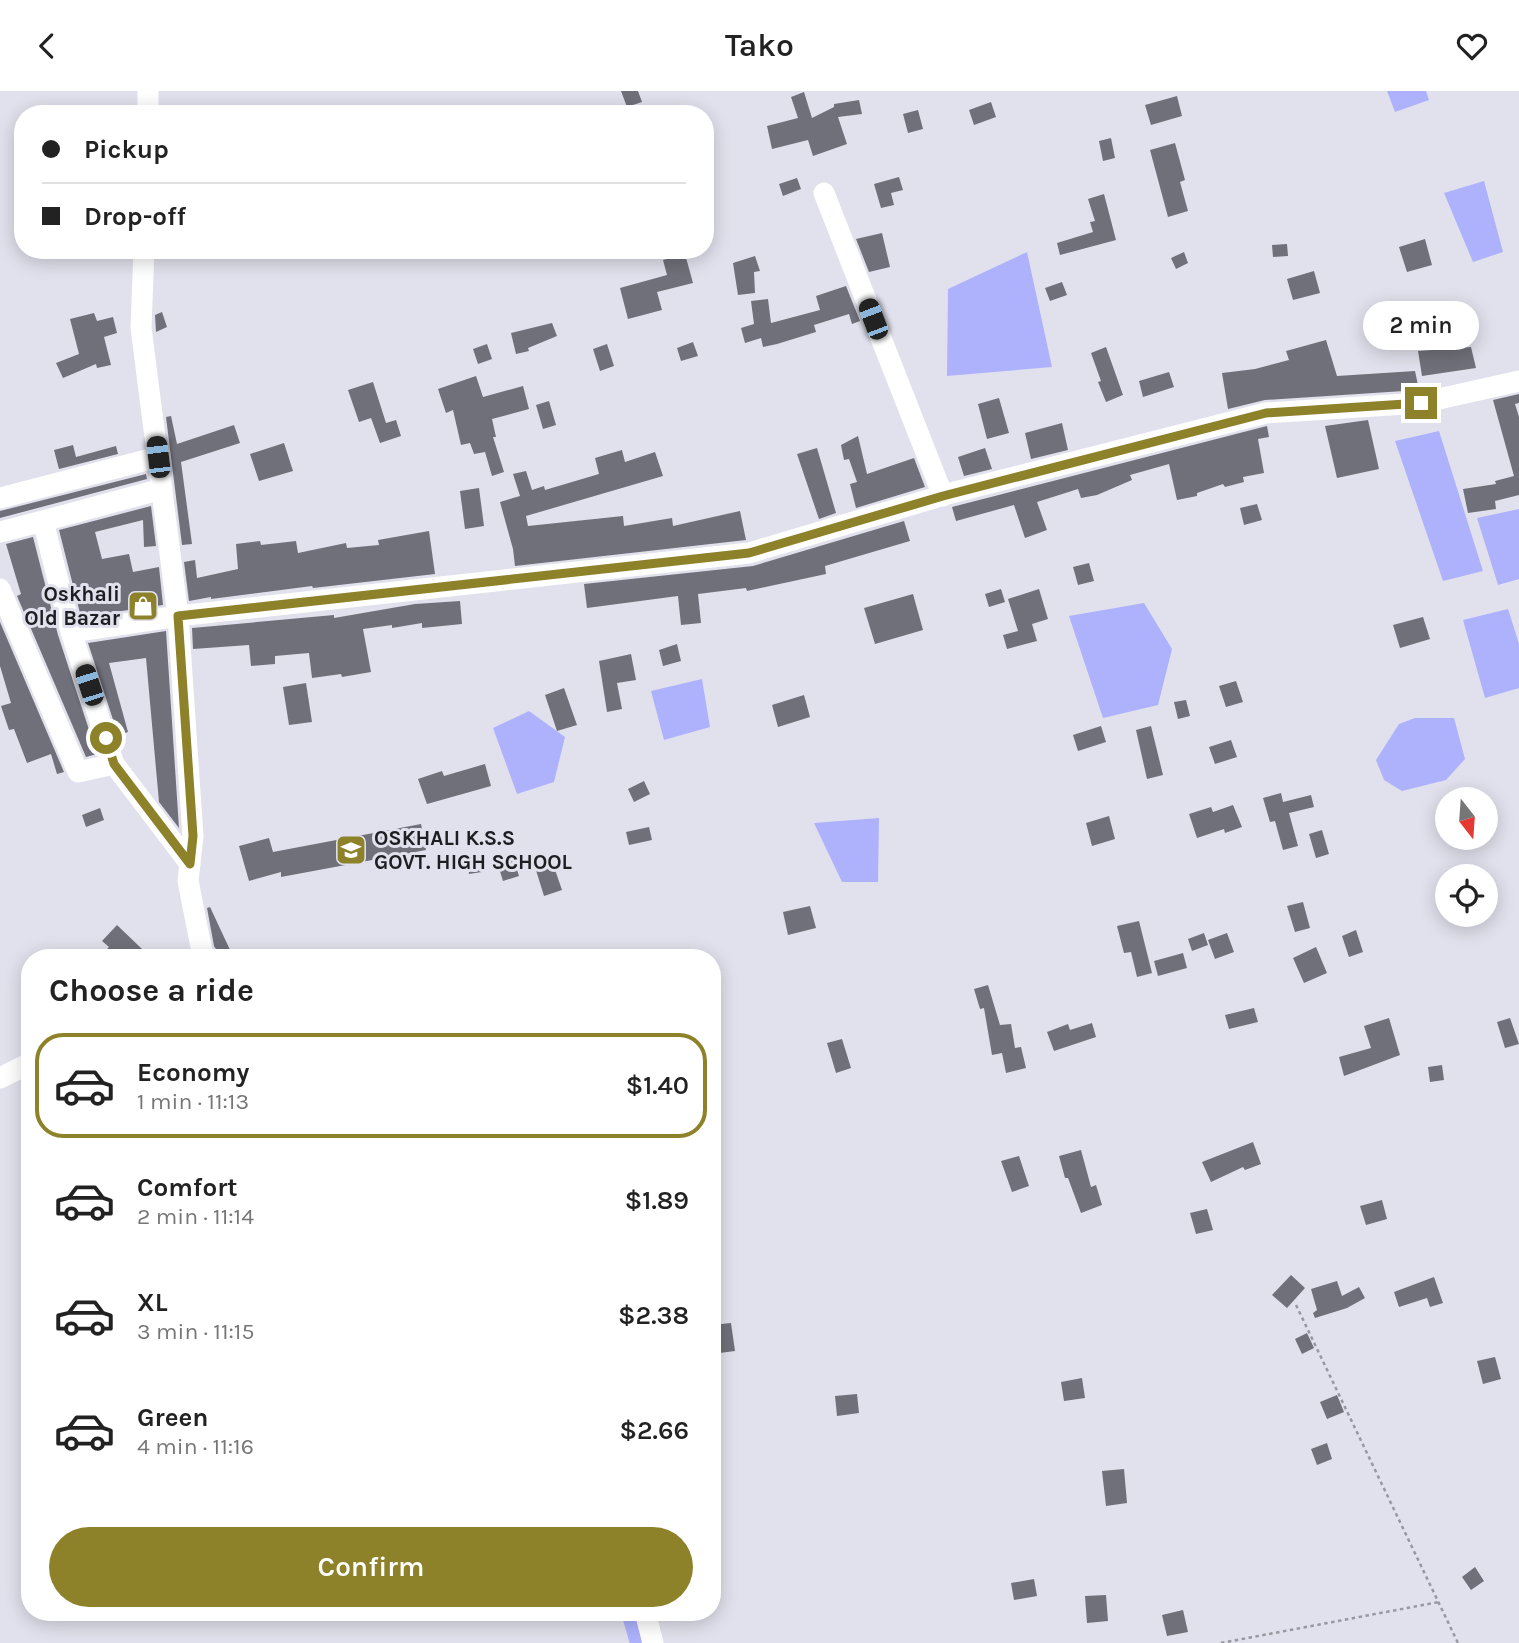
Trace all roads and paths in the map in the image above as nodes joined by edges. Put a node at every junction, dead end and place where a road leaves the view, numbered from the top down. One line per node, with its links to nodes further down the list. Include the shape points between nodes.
1 (824, 193): 6 (street)
2 (144, 259): 4 (street, via 141,328)
3 (1519, 381): 6 (street, via 1421,403 1266,413)
4 (158, 457): 5 (street); 7 (street)
5 (162, 489): 8 (street); 11 (street)
6 (943, 496): 11 (street, via 749,553)
7 (0, 498)
8 (43, 521): 9 (street); 12 (street)
9 (0, 532)
10 (0, 589): 13 (street, via 78,772)
11 (178, 616): 12 (street); 14 (street, via 193,836)
12 (71, 632): 13 (street)
13 (114, 764): 14 (street)
14 (190, 864): 15 (street, via 188,881)
15 (201, 949)
16 (21, 1068): 17 (street)
17 (0, 1078)
18 (1296, 1305): 19 (path)
19 (1439, 1602): 22 (path); 23 (path)
20 (647, 1621): 21 (street)
21 (653, 1643)
22 (1221, 1643)
23 (1458, 1643)

